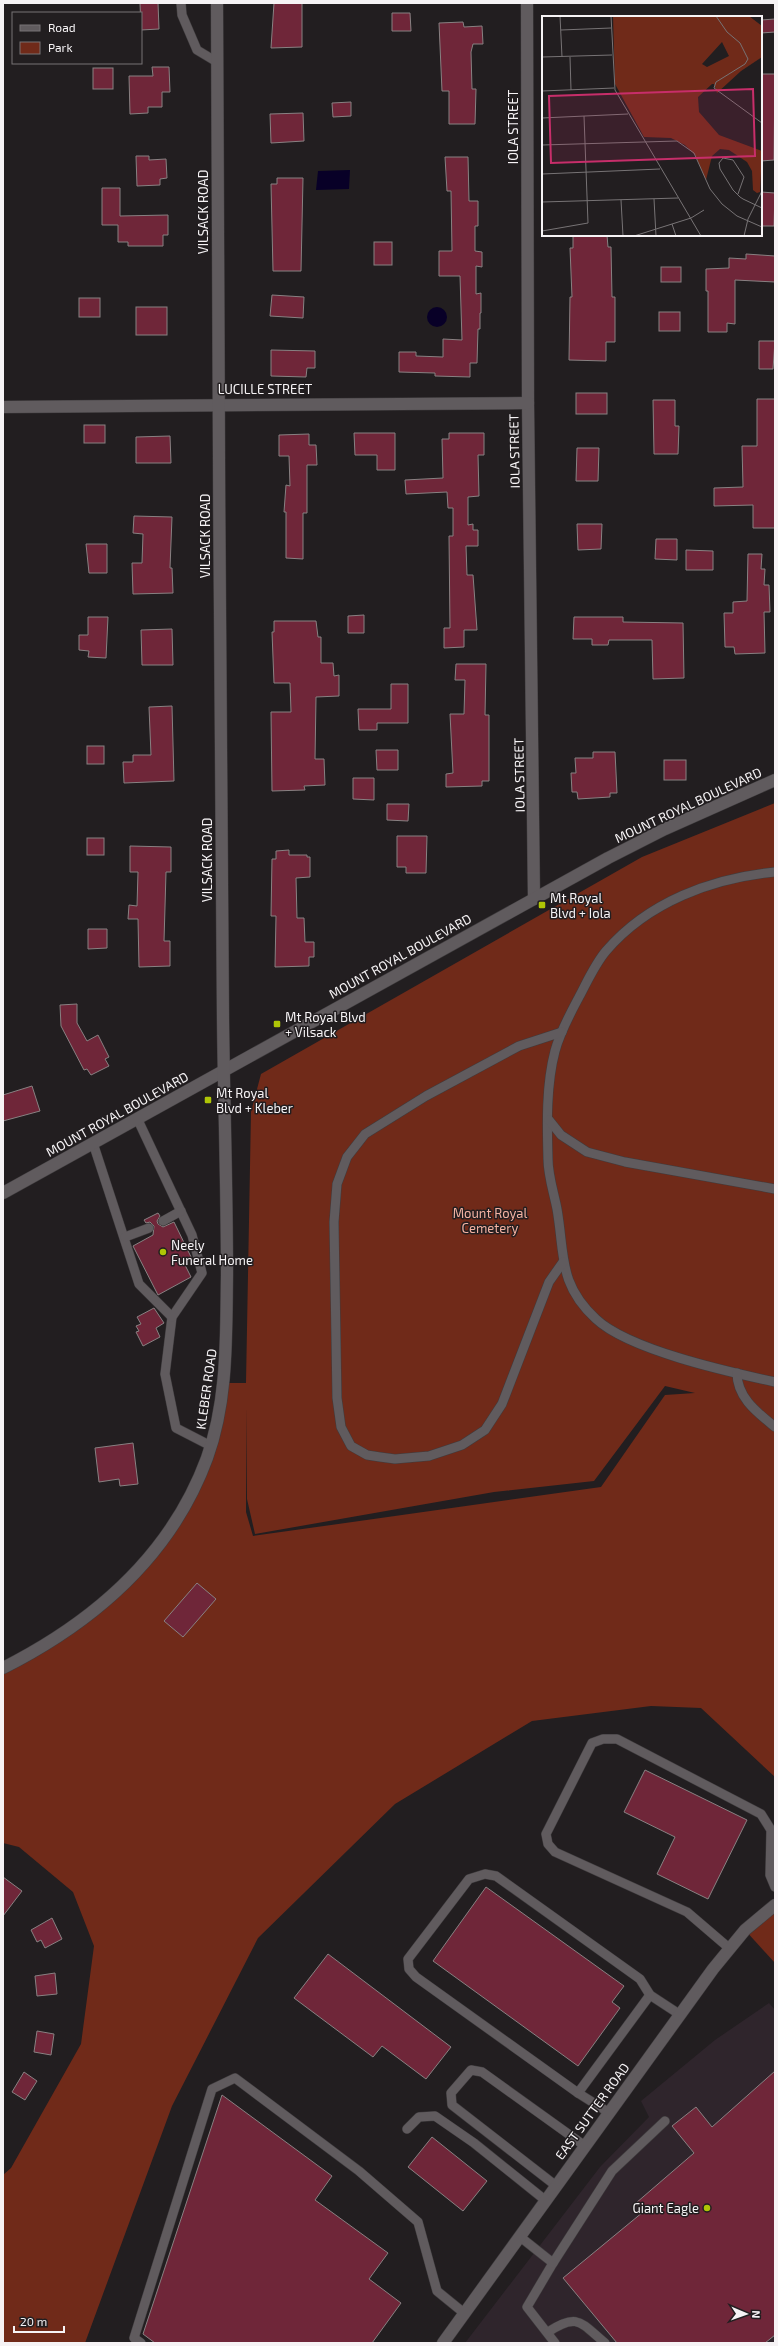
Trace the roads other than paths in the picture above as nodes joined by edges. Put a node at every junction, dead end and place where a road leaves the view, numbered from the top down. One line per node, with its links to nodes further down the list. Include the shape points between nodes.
1 (181, 3): 4 (lane, via 182,15 197,50)
2 (217, 3): 4 (street, VILSACK ROAD)
3 (527, 3): 5 (street, IOLA STREET)
4 (217, 62): 6 (street, VILSACK ROAD)
5 (528, 403): 6 (street, LUCILLE STREET); 10 (street, IOLA STREET)
6 (218, 404): 7 (street, LUCILLE STREET); 12 (street, VILSACK ROAD)
7 (3, 407)
8 (775, 780): 10 (street, MOUNT ROYAL BOULEVARD, via 665,829)
9 (775, 872): 11 (lane, via 756,874 701,888 650,911 605,952)
10 (534, 899): 12 (street, MOUNT ROYAL BOULEVARD)
11 (562, 1032): 14 (lane, via 555,1050 548,1093); 22 (lane, via 519,1046 406,1107 365,1134 347,1157 337,1184 334,1230 337,1398 341,1427 351,1446 367,1455 380,1458 429,1456 462,1445 485,1430 502,1404 549,1282)
12 (224, 1070): 13 (street, MOUNT ROYAL BOULEVARD); 27 (street, KLEBER ROAD, via 226,1354 221,1405)
13 (137, 1118): 15 (street, MOUNT ROYAL BOULEVARD); 18 (lane)
14 (549, 1120): 16 (lane, via 561,1135 587,1152 625,1162); 22 (lane, via 548,1161 559,1220)
15 (93, 1143): 17 (street, MOUNT ROYAL BOULEVARD); 21 (lane)
16 (775, 1189)
17 (3, 1193)
18 (181, 1211): 19 (lane); 23 (lane, via 192,1235 202,1273)
19 (163, 1221)
20 (149, 1228): 21 (lane)
21 (125, 1237): 23 (lane, via 139,1284)
22 (563, 1262): 24 (lane, via 567,1278 578,1299 605,1327 644,1345)
23 (172, 1317): 27 (lane, via 165,1374 176,1428)
24 (737, 1373): 25 (lane); 26 (lane, via 737,1382 750,1407)
25 (775, 1382)
26 (775, 1427)
27 (210, 1446): 28 (street, KLEBER ROAD, via 181,1513 160,1546 126,1584 59,1638)
28 (3, 1668)
29 (775, 1887): 31 (lane, via 770,1875 771,1830 761,1814 617,1739 603,1739 592,1744 546,1834 548,1844 555,1852 687,1912)
30 (775, 1905): 31 (street, EAST SUTTER ROAD, via 749,1926)
31 (729, 1948): 33 (street, EAST SUTTER ROAD)
32 (650, 1995): 33 (lane); 34 (lane); 34 (lane, via 640,1979 496,1876 485,1874 469,1879 408,1959 409,1969 416,1977)
33 (679, 2014): 35 (street, EAST SUTTER ROAD)
34 (578, 2093): 35 (lane)
35 (608, 2112): 38 (street, EAST SUTTER ROAD)
36 (665, 2121): 42 (lane, via 612,2171)
37 (407, 2129): 40 (lane, via 419,2117 435,2116 474,2143)
38 (585, 2146): 39 (street, EAST SUTTER ROAD); 39 (lane, via 482,2072 471,2070 451,2093 452,2105)
39 (556, 2185): 40 (street, EAST SUTTER ROAD)
40 (546, 2200): 41 (street, EAST SUTTER ROAD)
41 (519, 2236): 42 (lane); 43 (street, EAST SUTTER ROAD)
42 (553, 2263): 44 (lane, via 527,2307)
43 (464, 2313): 46 (lane, via 438,2291 418,2222 359,2171 235,2078 212,2089 134,2338); 47 (street, EAST SUTTER ROAD)
44 (548, 2332): 45 (lane, via 565,2322 573,2321 584,2323); 48 (lane)
45 (598, 2340): 49 (lane)
46 (141, 2343)
47 (443, 2343)
48 (556, 2343)
49 (605, 2343)

